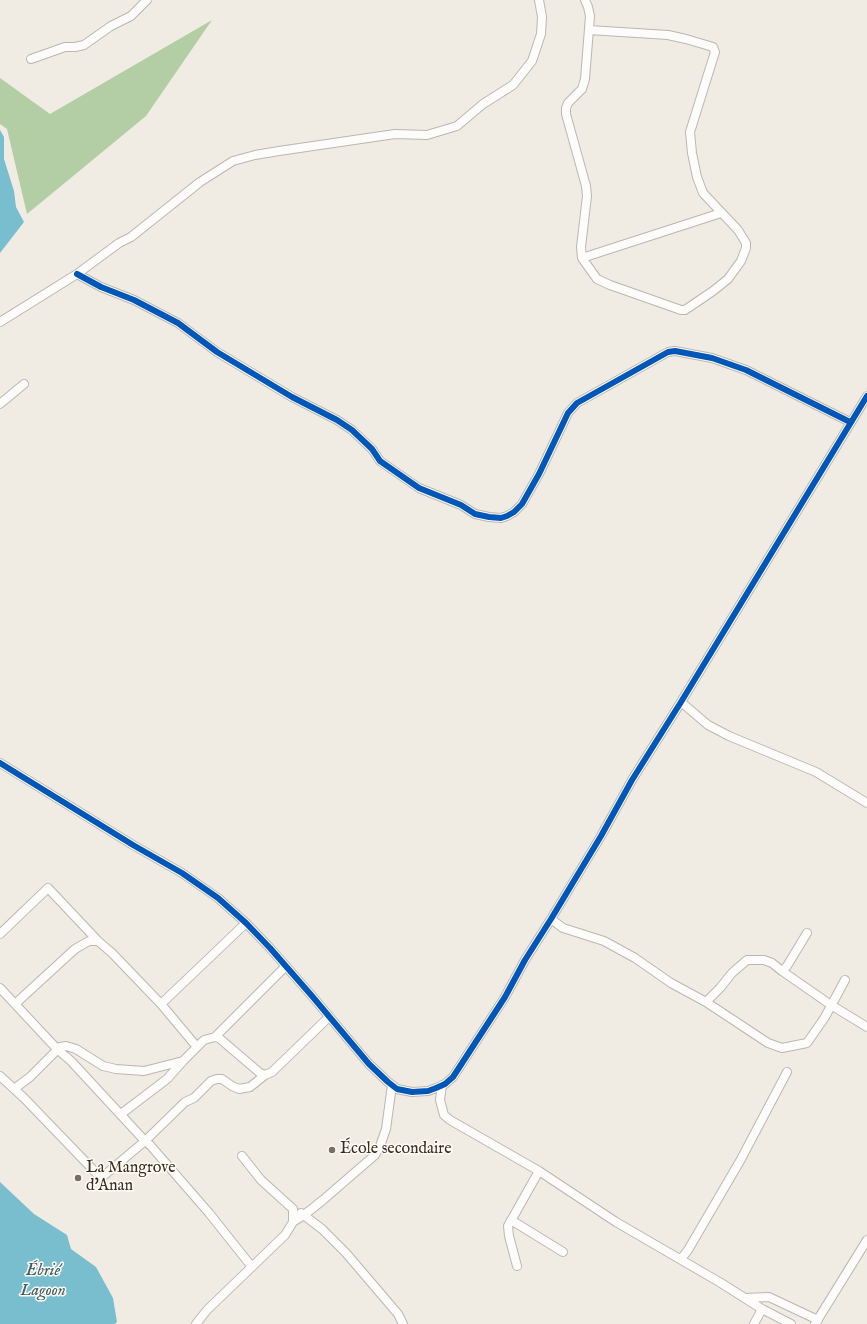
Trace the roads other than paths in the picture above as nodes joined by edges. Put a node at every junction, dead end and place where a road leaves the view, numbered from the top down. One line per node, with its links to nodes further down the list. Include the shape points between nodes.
1 (148, 0): 5 (street, via 131,16 84,45 65,47)
2 (539, 0): 8 (street, via 541,34 532,61 513,84 457,126 427,135 395,134 255,155 234,161 200,182 131,237 118,243)
3 (585, 0): 4 (street, via 589,11)
4 (589, 30): 6 (street, via 668,35 713,48 715,56 692,124 690,140 700,188); 7 (street, via 582,89 566,108 586,186)
5 (31, 59)
6 (721, 213): 7 (street); 7 (street, via 738,230 746,243 746,248 741,261 728,279 685,310 597,279)
7 (582, 258)
8 (77, 274): 9 (street); 13 (street, via 178,323 217,352 292,397 337,420 372,449 380,461 419,488 461,505 475,514 489,517 507,516 522,504 568,413 577,403 668,352 712,358 746,370)
9 (0, 322)
10 (24, 384): 12 (street)
11 (867, 396): 13 (street)
12 (0, 404)
13 (850, 422): 14 (street)
14 (681, 702): 16 (street, via 708,725 816,772); 17 (street)
15 (0, 763): 18 (street, via 182,873 218,898)
16 (867, 803)
17 (551, 919): 26 (street, via 563,928 604,941); 40 (street, via 460,1068)
18 (246, 923): 22 (street); 28 (street)
19 (807, 933): 23 (street)
20 (0, 934): 21 (street, via 48,888)
21 (98, 941): 27 (street, via 89,941 75,949); 28 (street)
22 (286, 966): 30 (street); 32 (street)
23 (782, 971): 26 (street, via 764,960 747,960); 29 (street)
24 (845, 980): 29 (street)
25 (0, 988): 27 (street)
26 (706, 1002): 29 (street, via 768,1043 782,1048 807,1042)
27 (15, 1004): 34 (street)
28 (161, 1004): 33 (street)
29 (831, 1005): 31 (street)
30 (329, 1017): 37 (street, via 272,1072); 39 (street, via 369,1064)
31 (867, 1027)
32 (215, 1037): 33 (street, via 204,1040); 37 (street)
33 (197, 1047): 35 (street)
34 (57, 1049): 35 (street, via 66,1046 76,1049 102,1066 130,1071 144,1071); 41 (street, via 30,1077); 42 (street)
35 (183, 1061): 42 (street, via 167,1079)
36 (787, 1072): 52 (street, via 740,1161)
37 (265, 1075): 43 (street, via 246,1089 239,1089 222,1079 211,1081)
38 (0, 1076): 41 (street)
39 (392, 1085): 40 (street, via 404,1091 420,1092); 47 (street, via 386,1129 375,1155)
40 (442, 1085): 45 (street, via 440,1100 444,1115)
41 (14, 1089): 43 (street, via 101,1178)
42 (121, 1114): 43 (street)
43 (145, 1141): 54 (street, via 209,1213)
44 (242, 1156): 46 (street, via 261,1180)
45 (539, 1171): 48 (street); 52 (street, via 616,1222)
46 (293, 1209): 47 (street); 49 (street)
47 (304, 1215): 49 (street); 59 (street, via 346,1253 398,1314)
48 (511, 1220): 51 (street); 53 (street, via 508,1226 509,1236)
49 (293, 1222): 54 (street, via 285,1235)
50 (867, 1240): 57 (street)
51 (563, 1252)
52 (681, 1259): 55 (street)
53 (517, 1266)
54 (252, 1267): 58 (street, via 206,1310)
55 (745, 1298): 56 (street); 57 (street, via 769,1297)
56 (762, 1309): 60 (street); 61 (street)
57 (816, 1322)
58 (196, 1324)
59 (403, 1324)
60 (754, 1324)
61 (791, 1324)

